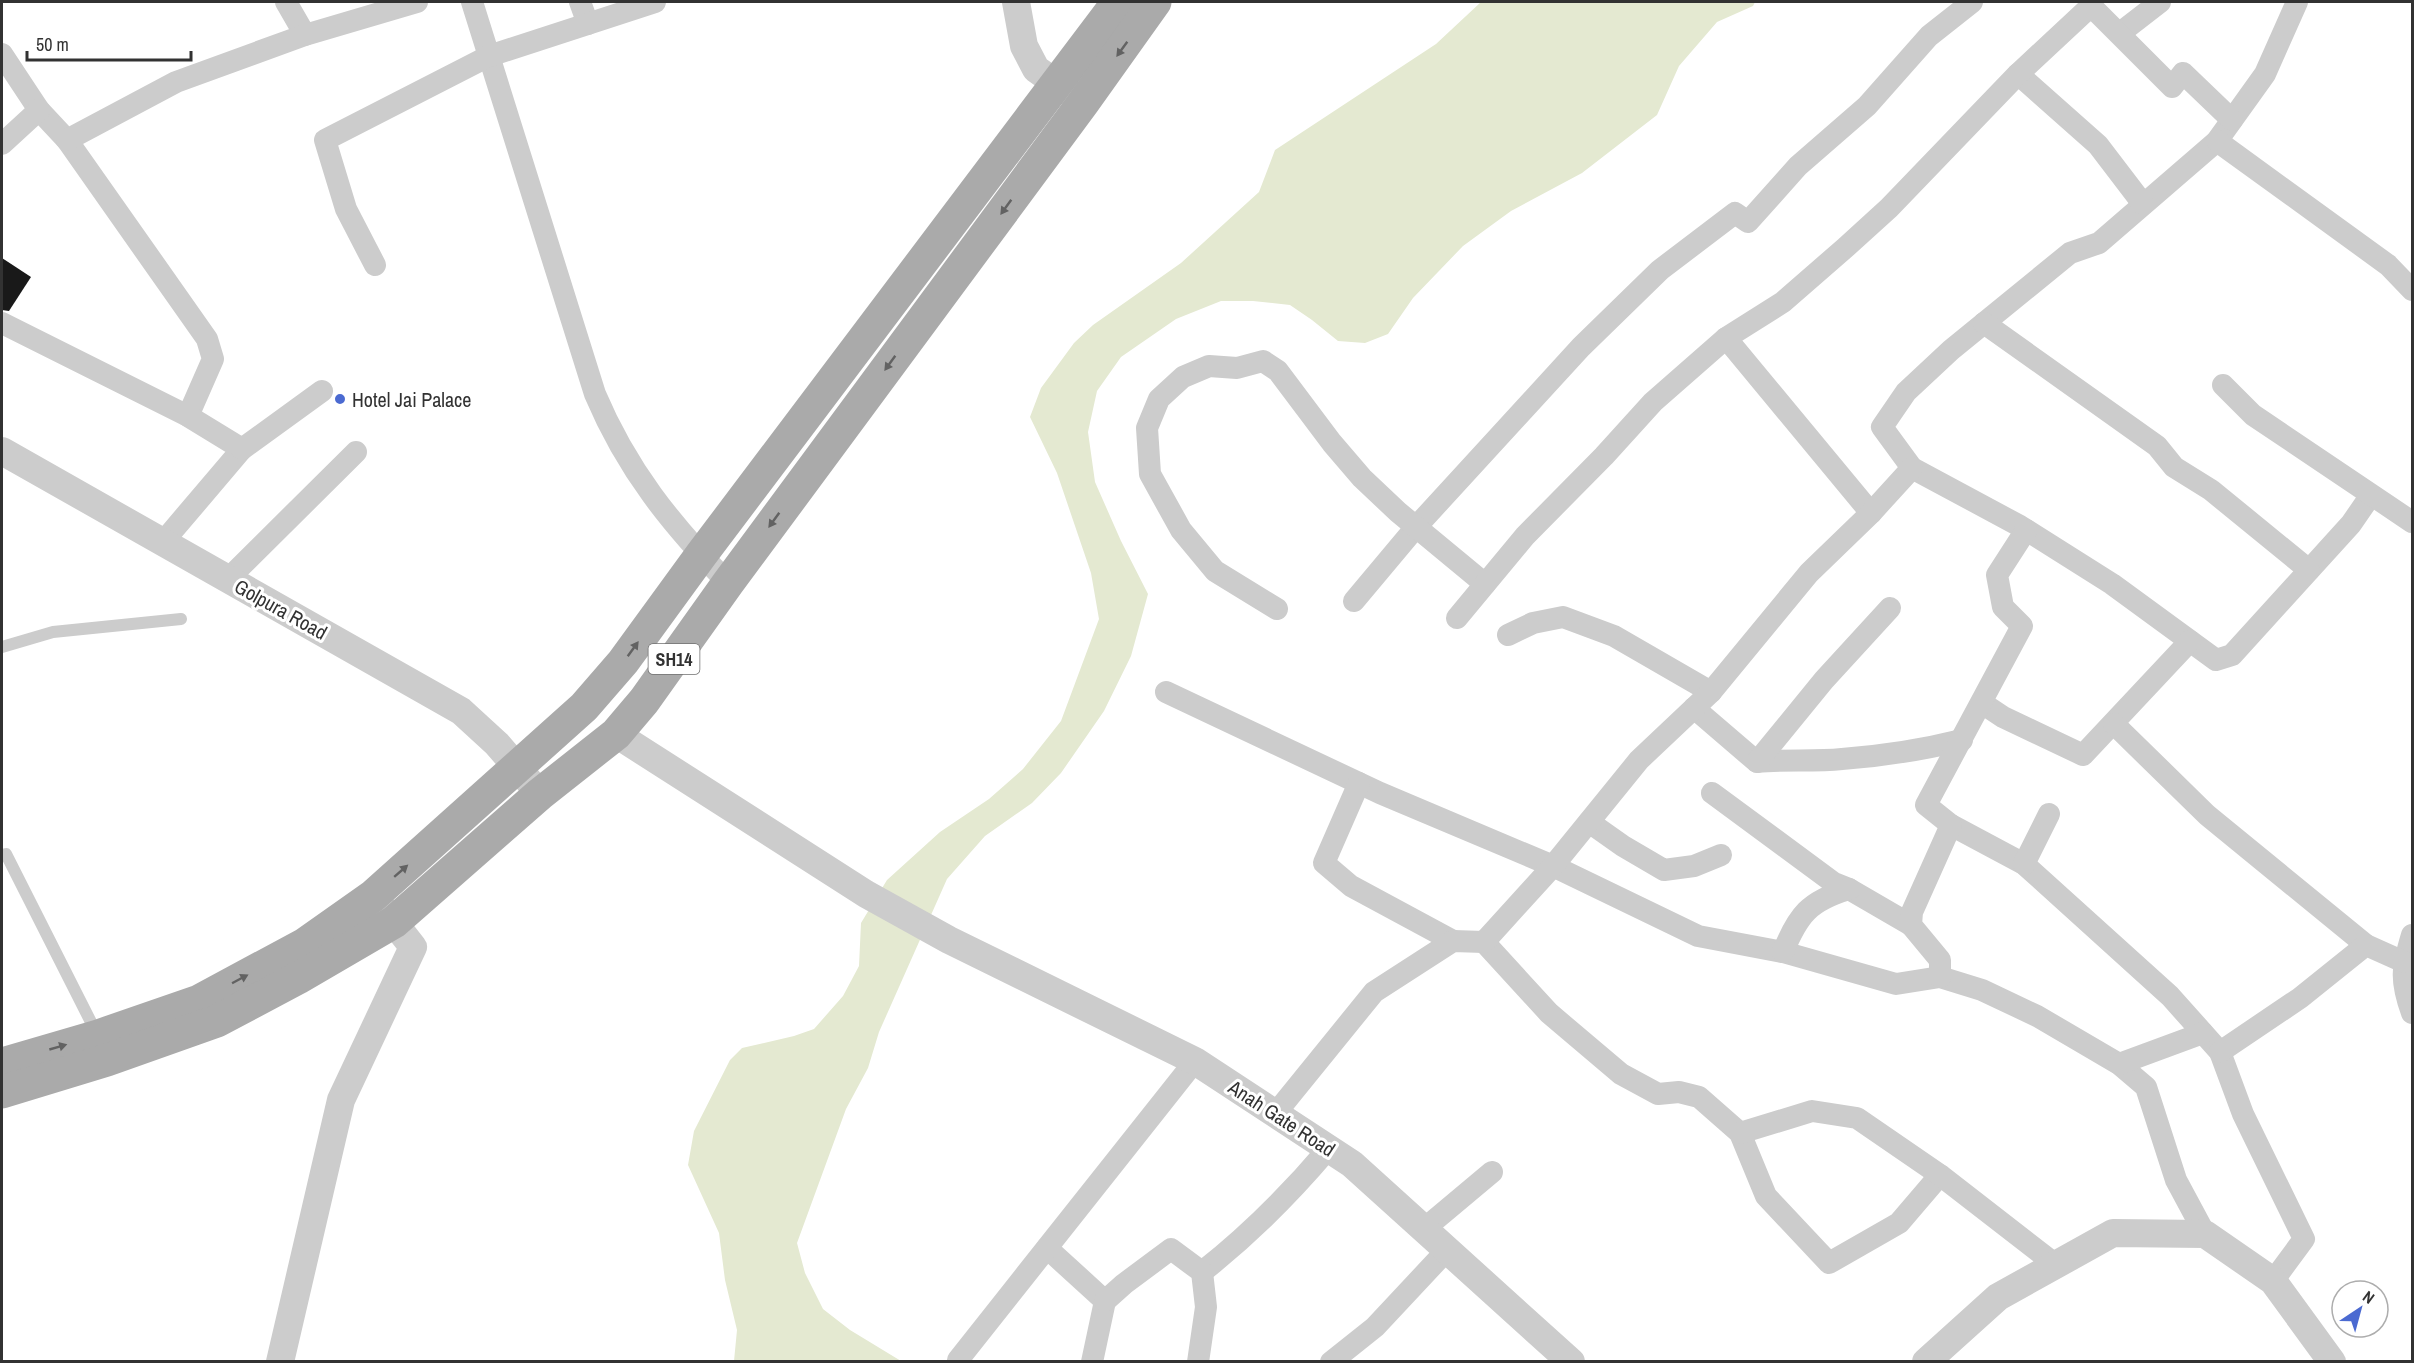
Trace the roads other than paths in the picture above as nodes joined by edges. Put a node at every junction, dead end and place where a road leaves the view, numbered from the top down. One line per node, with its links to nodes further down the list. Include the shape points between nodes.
1 (286, 2): 14 (street)
2 (417, 2): 14 (street)
3 (472, 2): 16 (street)
4 (580, 2): 12 (street)
5 (656, 2): 12 (street)
6 (1017, 2): 18 (street, via 1024,46 1036,69)
7 (1118, 2): 18 (main road, SH14)
8 (1155, 2): 19 (main road, SH14, one-way to 19)
9 (1972, 2): 41 (street, via 1929,36 1867,106 1798,166 1748,222 1735,213 1660,270 1581,347)
10 (2160, 2): 13 (street)
11 (2296, 2): 21 (street, via 2265,74)
12 (588, 24): 16 (street)
13 (2120, 33): 17 (street, via 2091,6); 21 (street, via 2172,87 2183,73)
14 (304, 35): 22 (street, via 176,82)
15 (2, 54): 20 (street)
16 (489, 56): 26 (street, via 325,140 346,209); 44 (street, via 595,394 632,468)
17 (2018, 74): 25 (street, via 2098,145); 30 (street, via 1845,248 1783,302)
18 (1057, 84): 19 (street); 44 (main road, SH14)
19 (1083, 103): 47 (main road, SH14, one-way to 47)
20 (39, 110): 22 (street); 24 (street)
21 (2232, 120): 23 (street)
22 (67, 140): 33 (street, via 207,339 213,359)
23 (2217, 141): 25 (street); 27 (street, via 2388,265)
24 (2, 144)
25 (2143, 204): 29 (street, via 2099,243 2070,253)
26 (375, 265)
27 (2412, 290)
28 (2, 323): 33 (street)
29 (1984, 323): 37 (street, via 1906,392 1882,427); 45 (street, via 2157,446 2174,467 2211,490)
30 (1726, 338): 39 (street); 48 (street, via 1653,402 1525,536)
31 (2223, 385): 38 (street, via 2253,415)
32 (322, 391): 34 (street)
33 (188, 416): 34 (street)
34 (242, 448): 43 (street)
35 (2, 451): 43 (street, Golpura Road)
36 (356, 452): 46 (street)
37 (1912, 468): 39 (street); 42 (street)
38 (2371, 495): 40 (street); 45 (street, via 2351,524)
39 (1871, 513): 58 (street, via 1809,573)
40 (2412, 522)
41 (1416, 527): 48 (street); 49 (street); 51 (street, via 1362,478 1278,371 1263,361 1237,368 1209,366 1183,377 1159,399 1147,428 1150,474 1181,530 1215,571)
42 (2026, 530): 55 (street, via 2112,584); 60 (street, via 1996,575 2003,607 2022,626)
43 (163, 542): 46 (street, Golpura Road)
44 (701, 555): 47 (street); 59 (main road, SH14, one-way to 44, via 623,662)
45 (2309, 570): 55 (street, via 2232,655 2217,660)
46 (228, 579): 68 (street, Golpura Road, via 461,711)
47 (728, 583): 63 (main road, SH14)
48 (1485, 584): 52 (street)
49 (1354, 601)
50 (1890, 608): 66 (street)
51 (1277, 609)
52 (1457, 618)
53 (181, 619): 56 (lane, via 53,632)
54 (1508, 635): 58 (street, via 1533,623 1563,617 1614,636)
55 (2190, 641): 62 (street)
56 (2, 647)
57 (1166, 692): 69 (street)
58 (1710, 692): 61 (street)
59 (592, 697): 63 (main road, via 603,690 622,695 630,713); 64 (main road, SH14)
60 (1982, 703): 62 (street, via 2083,755); 65 (street)
61 (1694, 708): 66 (street); 73 (street, via 1639,760)
62 (2114, 724): 86 (street, via 2207,815)
63 (620, 730): 67 (main road, SH14); 94 (street, Anah Gate Road, via 866,894)
64 (554, 735): 67 (main road, via 548,751 553,761 569,768); 68 (main road, SH14)
65 (1962, 740): 66 (street, via 1923,750 1839,760); 74 (street, via 1926,805)
66 (1757, 762)
67 (580, 763): 71 (main road, SH14)
68 (517, 769): 71 (street, Golpura Road); 80 (main road, SH14, one-way to 68)
69 (1359, 783): 78 (street); 84 (street, via 1324,864 1351,886)
70 (1713, 793): 79 (street, via 1834,884)
71 (540, 794): 81 (main road, SH14)
72 (2049, 814): 77 (street)
73 (1589, 822): 76 (street, via 1664,870 1694,866); 78 (street)
74 (1951, 825): 77 (street); 82 (street, via 1912,912)
75 (2, 855): 92 (lane, via 6,854)
76 (1721, 855)
77 (2024, 864): 91 (street, via 2170,996)
78 (1553, 866): 85 (street); 87 (street, via 1698,936)
79 (1849, 889): 82 (street); 87 (street, via 1806,909)
80 (373, 896): 81 (street); 92 (main road, SH14, one-way to 80, via 199,1000 305,944)
81 (394, 922): 97 (main road, SH14, via 217,1021); 113 (street, via 413,947 341,1100)
82 (1911, 925): 89 (street, via 1940,960)
83 (2412, 935): 88 (street)
84 (1453, 941): 85 (street); 98 (street, via 1374,992)
85 (1484, 942): 99 (street, via 1550,1013 1621,1074 1659,1094 1679,1092 1699,1097)
86 (2367, 945): 88 (street); 93 (street, via 2300,998)
87 (1783, 952): 89 (street, via 1896,984)
88 (2404, 962): 90 (street, via 2405,993)
89 (1940, 977): 96 (street, via 1982,990 2037,1016)
90 (2412, 1013)
91 (2203, 1032): 93 (street); 96 (street)
92 (98, 1036): 95 (main road, SH14, one-way to 92)
93 (2220, 1052): 109 (street, via 2243,1114 2304,1239)
94 (1195, 1061): 98 (street, Anah Gate Road); 105 (street)
95 (2, 1064)
96 (2119, 1064): 104 (street, via 2146,1087 2176,1180)
97 (2, 1092)
98 (1275, 1114): 100 (street, Anah Gate Road)
99 (1740, 1134): 102 (street, via 1812,1111 1857,1118); 102 (street, via 1766,1196 1829,1263 1899,1223)
100 (1328, 1149): 103 (street, Anah Gate Road, via 1352,1164); 108 (street, via 1243,1239)
101 (1492, 1172): 103 (street)
102 (1940, 1175): 107 (street)
103 (1424, 1230): 106 (street, Anah Gate Road)
104 (2205, 1234): 107 (street, via 2113,1233); 109 (street)
105 (1047, 1248): 110 (street); 112 (street)
106 (1447, 1251): 111 (street, Anah Gate Road); 116 (street, via 1375,1328)
107 (2056, 1265): 117 (street, via 1998,1297)
108 (1202, 1272): 110 (street, via 1171,1249); 115 (street, via 1206,1307)
109 (2273, 1281): 118 (street)
110 (1105, 1301): 114 (street)
111 (1560, 1358)
112 (958, 1360)
113 (280, 1362)
114 (1092, 1362)
115 (1198, 1362)
116 (1331, 1362)
117 (1926, 1362)
118 (2332, 1362)

